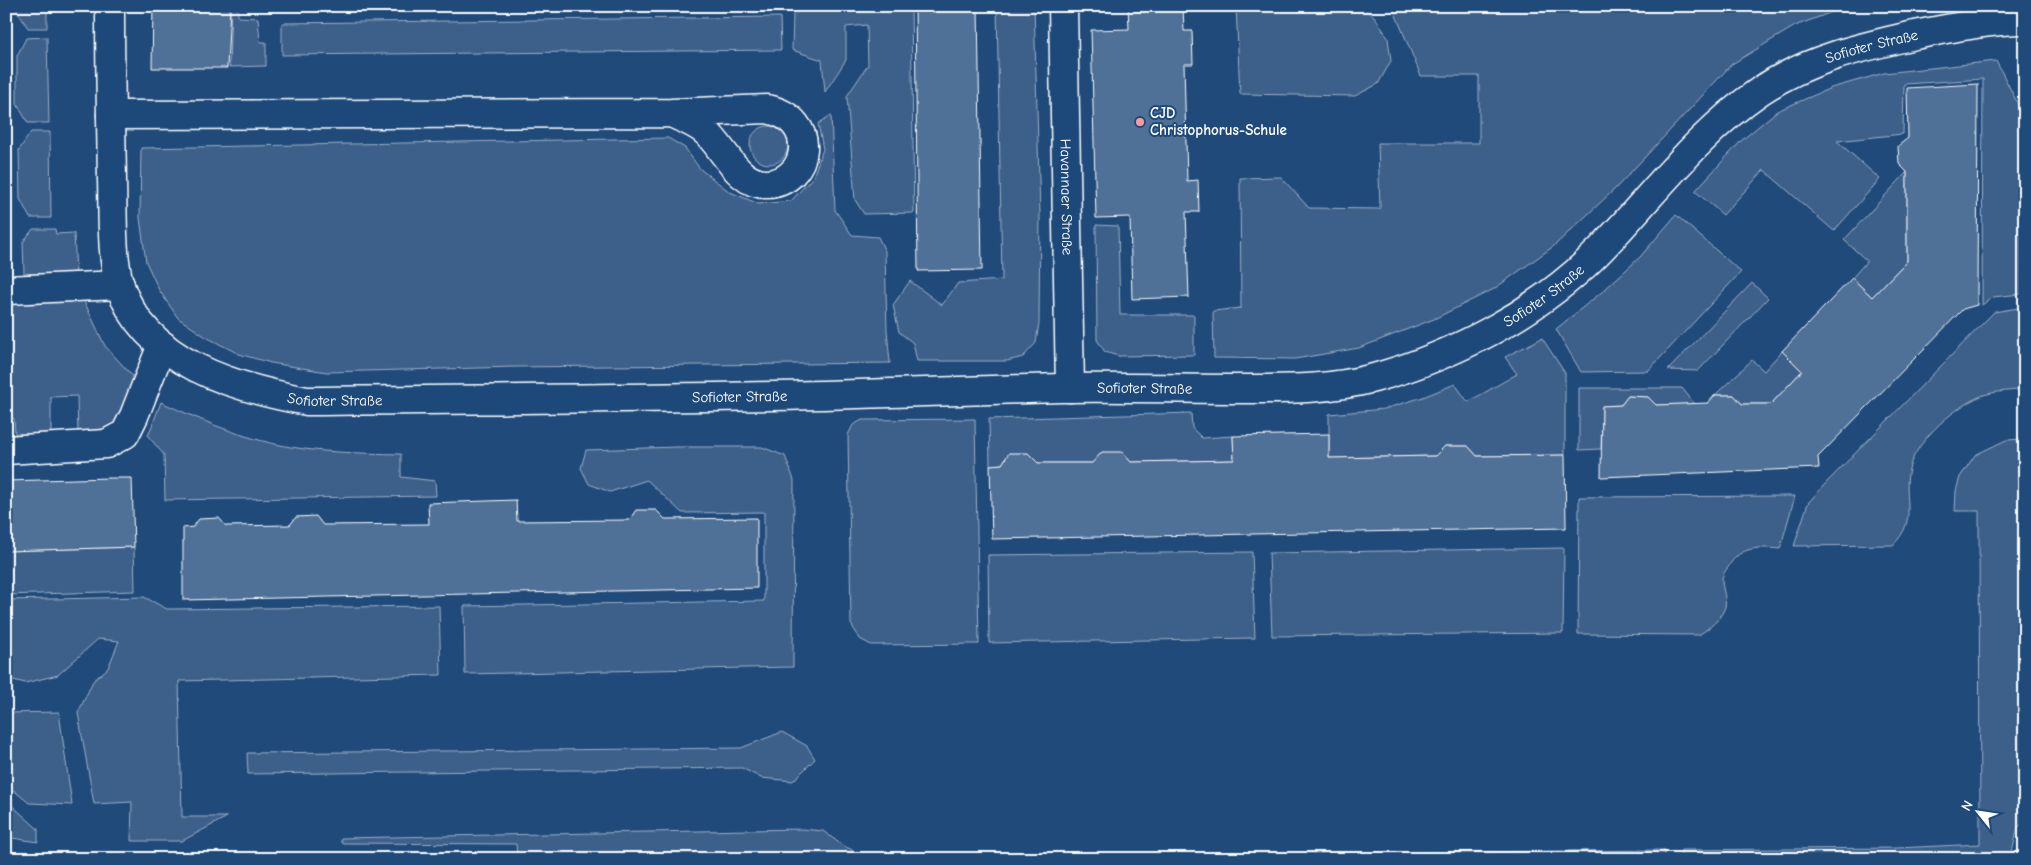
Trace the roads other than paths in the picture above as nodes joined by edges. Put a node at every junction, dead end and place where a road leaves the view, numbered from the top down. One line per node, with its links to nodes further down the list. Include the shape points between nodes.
1 (110, 6): 5 (street, Sofioter Straße)
2 (1063, 6): 9 (street, Havannaer Straße)
3 (2025, 20): 9 (street, Sofioter Straße, via 1958,27 1844,52 1796,70 1760,91 1724,120 1594,256 1558,286 1487,334 1426,360 1376,377 1328,388)
4 (671, 113): 5 (street)
5 (111, 115): 6 (street, Sofioter Straße, via 114,245)
6 (120, 285): 7 (street); 8 (street, Sofioter Straße, via 136,319)
7 (6, 290)
8 (162, 345): 9 (street, Sofioter Straße, via 218,378 246,388 307,401 821,395); 10 (street, via 125,434 106,444)
9 (1070, 388)
10 (6, 450)

